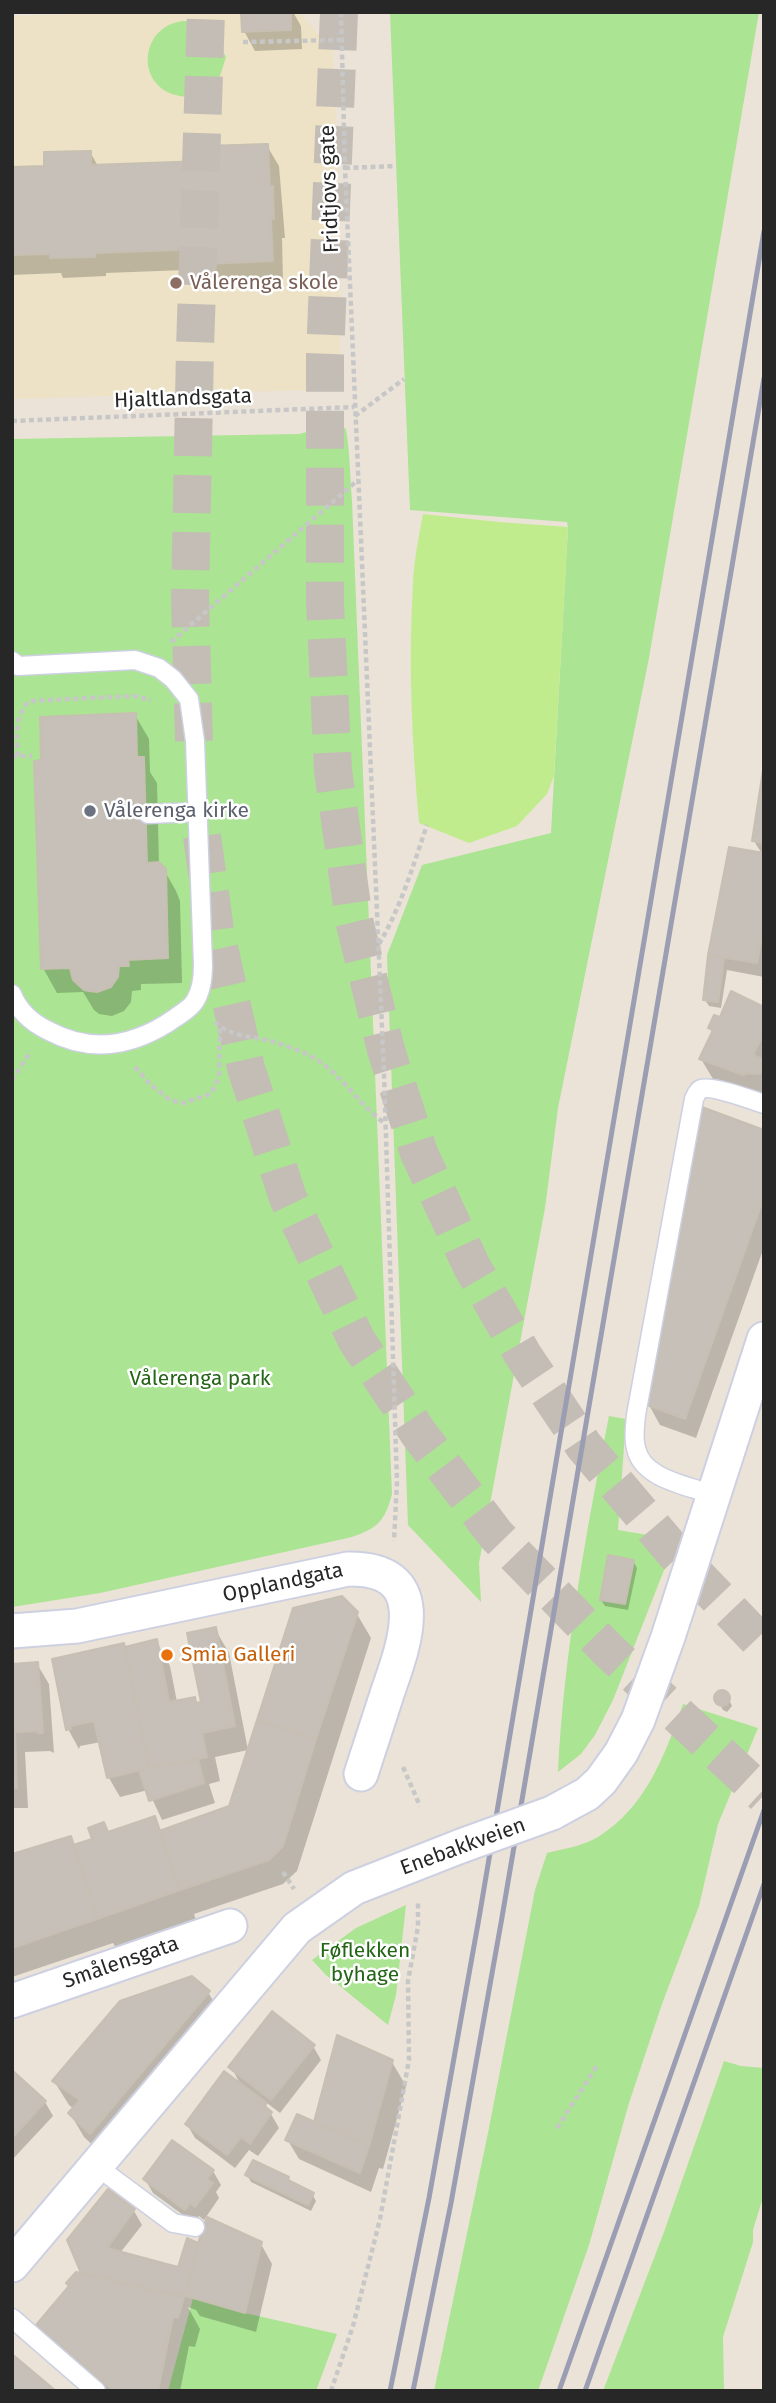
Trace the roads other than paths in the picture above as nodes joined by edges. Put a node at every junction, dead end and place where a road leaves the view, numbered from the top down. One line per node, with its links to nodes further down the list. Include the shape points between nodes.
1 (14, 667): 2 (lane, via 123,660 149,663 173,679 189,699)
2 (198, 812): 3 (lane); 4 (lane, via 203,983 195,1001 160,1028 129,1041 90,1045 36,1025)
3 (148, 814)
4 (12, 994)
5 (764, 1104): 7 (lane, via 714,1089 702,1089 694,1099 636,1415 635,1448 640,1463 653,1473)
6 (764, 1339): 7 (street, Enebakkveien)
7 (713, 1495): 12 (street, Enebakkveien, bridge, via 638,1720 601,1781 552,1813 354,1888 297,1928)
8 (12, 1631): 9 (street, Opplandgata, via 77,1626 348,1569 373,1571 400,1589 407,1633)
9 (360, 1773)
10 (230, 1926): 11 (street, Smålensgata)
11 (12, 2001)
12 (95, 2165): 13 (lane, via 173,2224); 14 (street, Enebakkveien)
13 (195, 2227)
14 (12, 2265)
15 (12, 2318): 16 (lane)
16 (96, 2391)

